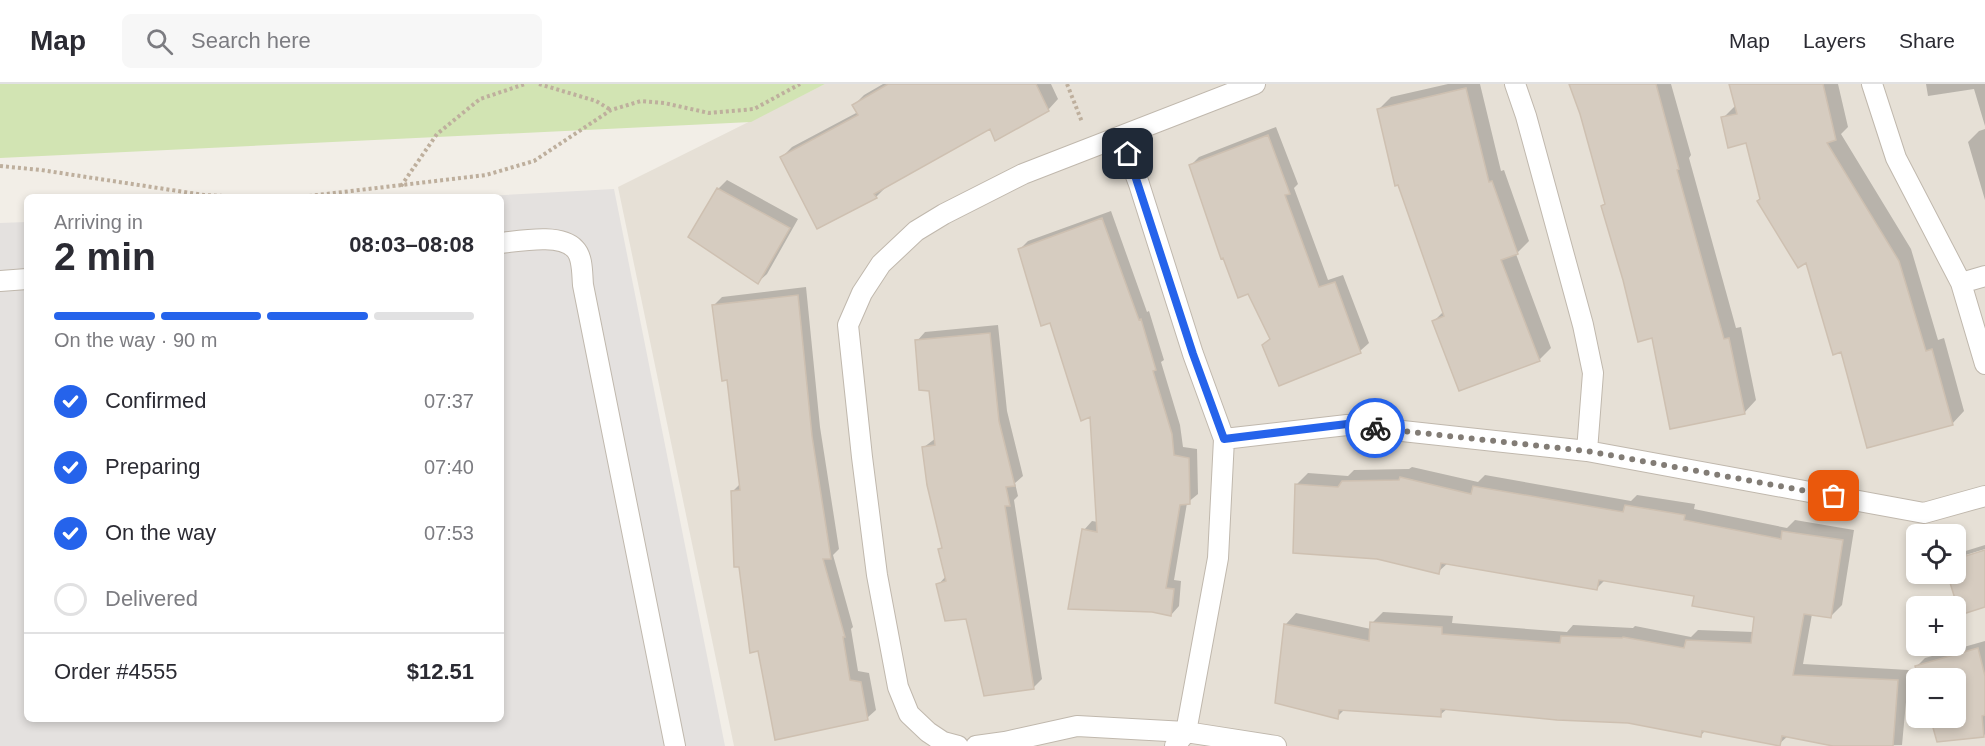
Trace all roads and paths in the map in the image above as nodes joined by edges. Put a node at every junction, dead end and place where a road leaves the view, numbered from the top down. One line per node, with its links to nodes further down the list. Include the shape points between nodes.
1 (525, 84): 12 (path, via 480,99 437,134)
2 (538, 84): 8 (path, via 596,101)
3 (800, 84): 8 (path, via 754,109 709,113 642,101)
4 (1067, 84): 10 (path)
5 (1255, 84): 9 (lane)
6 (1515, 84): 22 (lane, via 1593,373)
7 (1872, 84): 19 (lane, via 1896,158)
8 (611, 110): 12 (path, via 534,160 486,175)
9 (1122, 135): 10 (lane); 21 (lane)
10 (1092, 148): 26 (lane, via 1023,174 916,231 881,264 848,325 877,575 898,687 909,714 943,742)
11 (0, 166): 13 (path)
12 (401, 186): 14 (path)
13 (197, 194)
14 (327, 194)
15 (504, 243): 25 (lane, via 550,239 575,249 581,264)
16 (1985, 276): 19 (lane)
17 (24, 279): 18 (lane)
18 (0, 281)
19 (1961, 283): 20 (lane)
20 (1985, 364)
21 (1224, 439): 22 (lane, via 1347,424); 24 (lane, via 1218,558)
22 (1587, 451): 23 (lane, via 1924,513)
23 (1985, 496)
24 (1184, 741): 27 (lane, via 1077,726); 28 (lane)
25 (675, 746)
26 (958, 746)
27 (976, 746)
28 (1276, 746)

